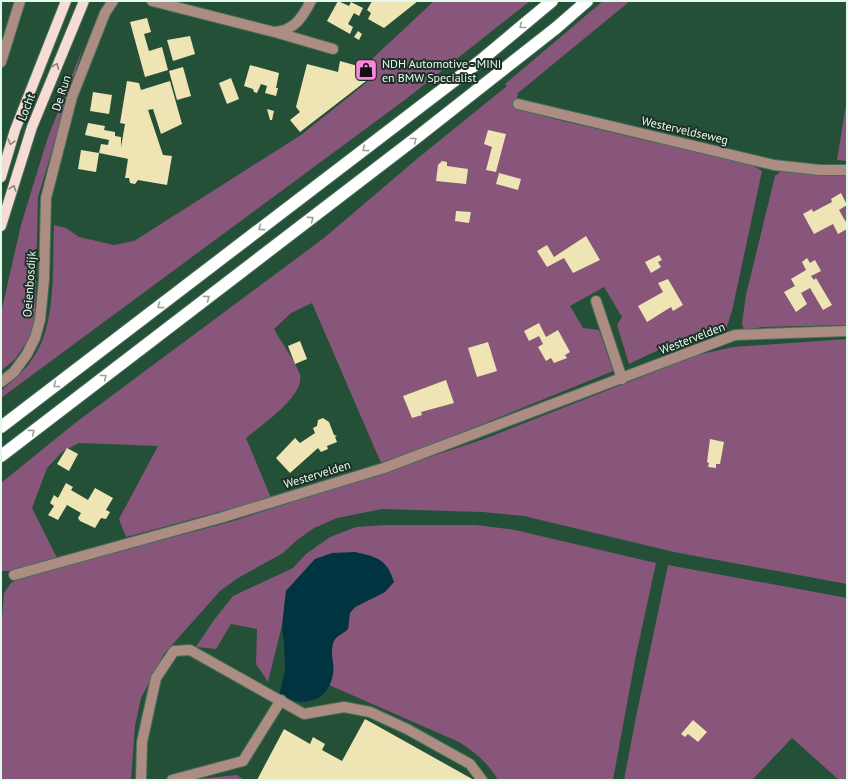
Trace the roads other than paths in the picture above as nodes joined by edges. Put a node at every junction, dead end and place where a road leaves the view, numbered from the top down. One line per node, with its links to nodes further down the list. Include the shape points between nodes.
1 (20, 1): 11 (street)
2 (66, 1): 14 (main road, Locht, one-way to 14, via 15,130)
3 (84, 1): 16 (main road, Locht, one-way to 3, via 32,127)
4 (113, 1): 15 (street, De Run, via 105,13 72,97)
5 (152, 1): 9 (street)
6 (311, 1): 9 (street, via 303,16 292,27)
7 (552, 1): 21 (highway, one-way to 21, via 480,61)
8 (587, 1): 22 (highway, one-way to 8, via 416,138)
9 (274, 32): 10 (street)
10 (333, 49)
11 (1, 62)
12 (518, 104): 13 (street, Westerveldseweg, via 774,165)
13 (847, 170)
14 (1, 178)
15 (46, 198): 20 (street, Oeienbosdijk, via 44,280 40,320 27,354 14,372)
16 (1, 226)
17 (596, 301): 19 (street)
18 (847, 332): 19 (street, Westervelden, via 735,335)
19 (622, 379): 23 (street, Westervelden, via 384,468 220,518)
20 (1, 382)
21 (1, 427)
22 (1, 456)
23 (14, 575)
24 (281, 700): 25 (street, via 192,650 174,650 156,678 142,742); 26 (street, via 243,761); 27 (street, via 304,714 344,707 370,712 470,764)
25 (141, 780)
26 (172, 780)
27 (482, 780)

